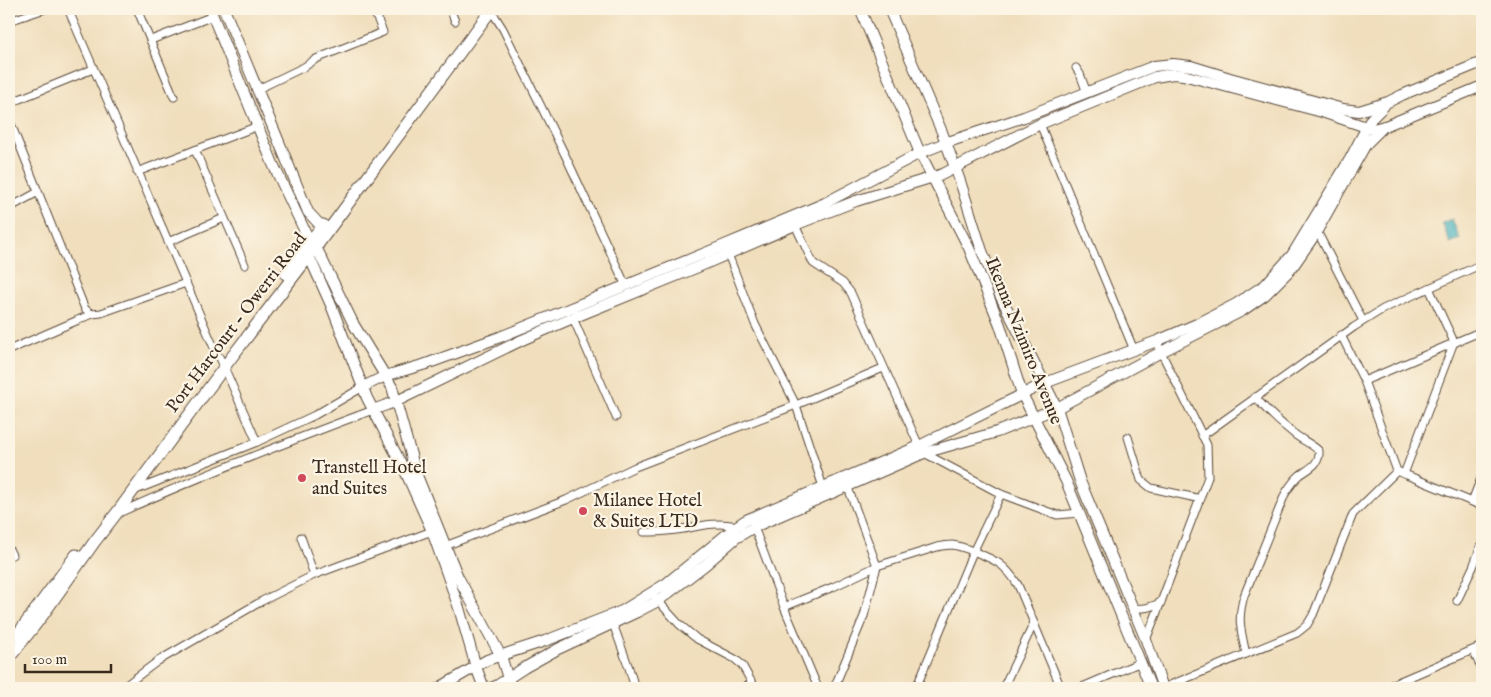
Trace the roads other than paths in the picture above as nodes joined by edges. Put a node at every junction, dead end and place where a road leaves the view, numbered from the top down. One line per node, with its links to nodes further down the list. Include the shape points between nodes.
1 (45, 9): 11 (street)
2 (68, 9): 16 (street)
3 (137, 9): 13 (street)
4 (224, 9): 19 (street)
5 (373, 9): 19 (street, via 383,32 316,59)
6 (450, 9): 12 (street)
7 (489, 9): 39 (main road, Port Harcourt - Owerri Road); 42 (main road, Port Harcourt - Owerri Road); 47 (street, via 503,29 567,158)
8 (860, 9): 31 (street, Ikenna Nzimiro Avenue)
9 (889, 9): 29 (street, Ikenna Nzimiro Avenue)
10 (211, 12): 13 (street); 26 (street)
11 (9, 21)
12 (454, 21)
13 (151, 40): 21 (street)
14 (1482, 62): 22 (street)
15 (1076, 68): 20 (street)
16 (93, 69): 23 (street, via 17,100); 33 (street)
17 (1164, 70): 20 (street, via 1154,66); 22 (street, via 1173,64 1192,66 1343,109 1359,111); 25 (street); 28 (street)
18 (1482, 86): 27 (street)
19 (258, 89): 39 (street, via 308,212)
20 (1087, 94): 29 (street)
21 (174, 97)
22 (1388, 102): 28 (street)
23 (9, 107)
24 (9, 119): 35 (street)
25 (1040, 124): 32 (street); 57 (street)
26 (258, 126): 30 (street); 42 (street)
27 (1384, 126): 28 (street); 40 (street, via 1366,144)
28 (1366, 127): 55 (street, via 1292,255 1265,285)
29 (945, 142): 31 (street); 32 (street, Ikenna Nzimiro Avenue)
30 (195, 150): 33 (street); 37 (street)
31 (920, 153): 34 (street, Ikenna Nzimiro Avenue); 47 (street, via 825,203)
32 (956, 168): 34 (street); 62 (street, Ikenna Nzimiro Avenue, via 1000,295)
33 (137, 172): 41 (street)
34 (932, 178): 38 (street, via 897,187); 64 (street, Ikenna Nzimiro Avenue, via 972,257 1000,325)
35 (38, 192): 36 (street); 49 (street, via 85,309)
36 (9, 208)
37 (224, 218): 41 (street); 45 (street)
38 (795, 224): 43 (street); 59 (street, via 813,263 843,283 850,293)
39 (322, 227): 42 (main road, Port Harcourt - Owerri Road)
40 (1317, 231): 51 (street); 55 (street, via 1291,269 1265,295 1242,311)
41 (168, 242): 46 (street)
42 (311, 248): 58 (main road, Port Harcourt - Owerri Road); 60 (street); 63 (street)
43 (728, 254): 50 (street); 67 (street, via 756,324)
44 (1482, 264): 48 (street)
45 (244, 265)
46 (186, 284): 49 (street); 58 (street)
47 (626, 286): 60 (street, via 500,337)
48 (1429, 288): 51 (street); 54 (street)
49 (92, 314): 56 (street)
50 (573, 318): 66 (street); 70 (street)
51 (1363, 321): 53 (street)
52 (1482, 330): 54 (street)
53 (1342, 335): 61 (street); 65 (street)
54 (1454, 342): 61 (street); 76 (street)
55 (1159, 347): 57 (street); 68 (street); 72 (street)
56 (9, 350)
57 (1134, 350): 62 (street)
58 (223, 364): 74 (street); 80 (main road, Port Harcourt - Owerri Road); 106 (main road, Port Harcourt - Owerri Road)
59 (883, 368): 67 (street); 75 (street)
60 (385, 376): 63 (street); 66 (street)
61 (1364, 381): 76 (street)
62 (1046, 383): 64 (street); 68 (street, Ikenna Nzimiro Avenue)
63 (362, 387): 69 (street); 74 (street, via 315,415)
64 (1022, 394): 71 (street, Ikenna Nzimiro Avenue); 75 (street)
65 (1255, 398): 72 (street); 108 (street, via 1273,418 1314,446 1319,457 1285,494 1244,596 1239,623)
66 (397, 401): 69 (street); 93 (street, via 412,461)
67 (796, 405): 79 (street); 93 (street)
68 (1057, 408): 71 (street); 101 (street, Ikenna Nzimiro Avenue, via 1080,481)
69 (373, 410): 86 (street, via 208,474); 89 (street)
70 (616, 417)
71 (1034, 418): 75 (street, via 997,432); 85 (street, Ikenna Nzimiro Avenue)
72 (1202, 436): 82 (street, via 1207,445 1208,477)
73 (1128, 437): 82 (street, via 1141,480 1151,488)
74 (257, 442): 80 (street)
75 (921, 450): 78 (street); 79 (street); 81 (street)
76 (1400, 473): 83 (street); 108 (street, via 1353,514 1307,625 1297,634)
77 (1482, 476): 83 (street)
78 (848, 485): 87 (street); 95 (street)
79 (823, 487): 87 (street)
80 (132, 491): 86 (main road, Port Harcourt - Owerri Road)
81 (1001, 494): 85 (street, via 1057,515); 94 (street)
82 (1201, 499): 99 (street)
83 (1472, 502): 84 (street)
84 (1482, 506)
85 (1080, 513): 111 (street, Ikenna Nzimiro Avenue)
86 (116, 514): 110 (main road, Port Harcourt - Owerri Road)
87 (753, 522): 88 (street); 97 (street, via 705,565); 100 (street)
88 (737, 526): 90 (street, via 710,523 668,532); 97 (street, via 667,582)
89 (432, 531): 96 (street); 112 (street)
90 (644, 532)
91 (301, 537): 96 (street)
92 (1482, 543): 98 (street)
93 (445, 546): 109 (street)
94 (973, 552): 95 (street, via 945,545); 103 (street, via 1000,564 1011,574); 124 (street)
95 (877, 566): 100 (street); 123 (street, via 864,616)
96 (314, 575): 116 (street, via 214,627 158,661)
97 (655, 597): 102 (street, via 622,611); 115 (street, via 697,639 742,665)
98 (1457, 601)
99 (1162, 602): 101 (street, via 1150,608); 104 (street)
100 (784, 607): 122 (street)
101 (1132, 608): 104 (street, Ikenna Nzimiro Avenue)
102 (611, 620): 109 (street); 114 (street, via 558,648); 120 (street)
103 (1034, 623): 125 (street); 126 (street)
104 (1146, 640): 129 (street, Ikenna Nzimiro Avenue)
105 (1482, 646): 107 (street)
106 (9, 647)
107 (1473, 650): 113 (street); 130 (street)
108 (1246, 654): 129 (street)
109 (501, 656): 112 (street); 114 (street)
110 (9, 658)
111 (1141, 662): 127 (street); 128 (street, Ikenna Nzimiro Avenue)
112 (476, 667): 117 (street); 118 (street)
113 (1482, 670)
114 (509, 683): 119 (street)
115 (753, 686): 121 (street)
116 (122, 688)
117 (439, 688)
118 (484, 688)
119 (491, 688)
120 (635, 688)
121 (744, 688)
122 (818, 688)
123 (834, 688)
124 (916, 688)
125 (1003, 688)
126 (1060, 688)
127 (1080, 688)
128 (1151, 688)
129 (1163, 688)
130 (1384, 688)

